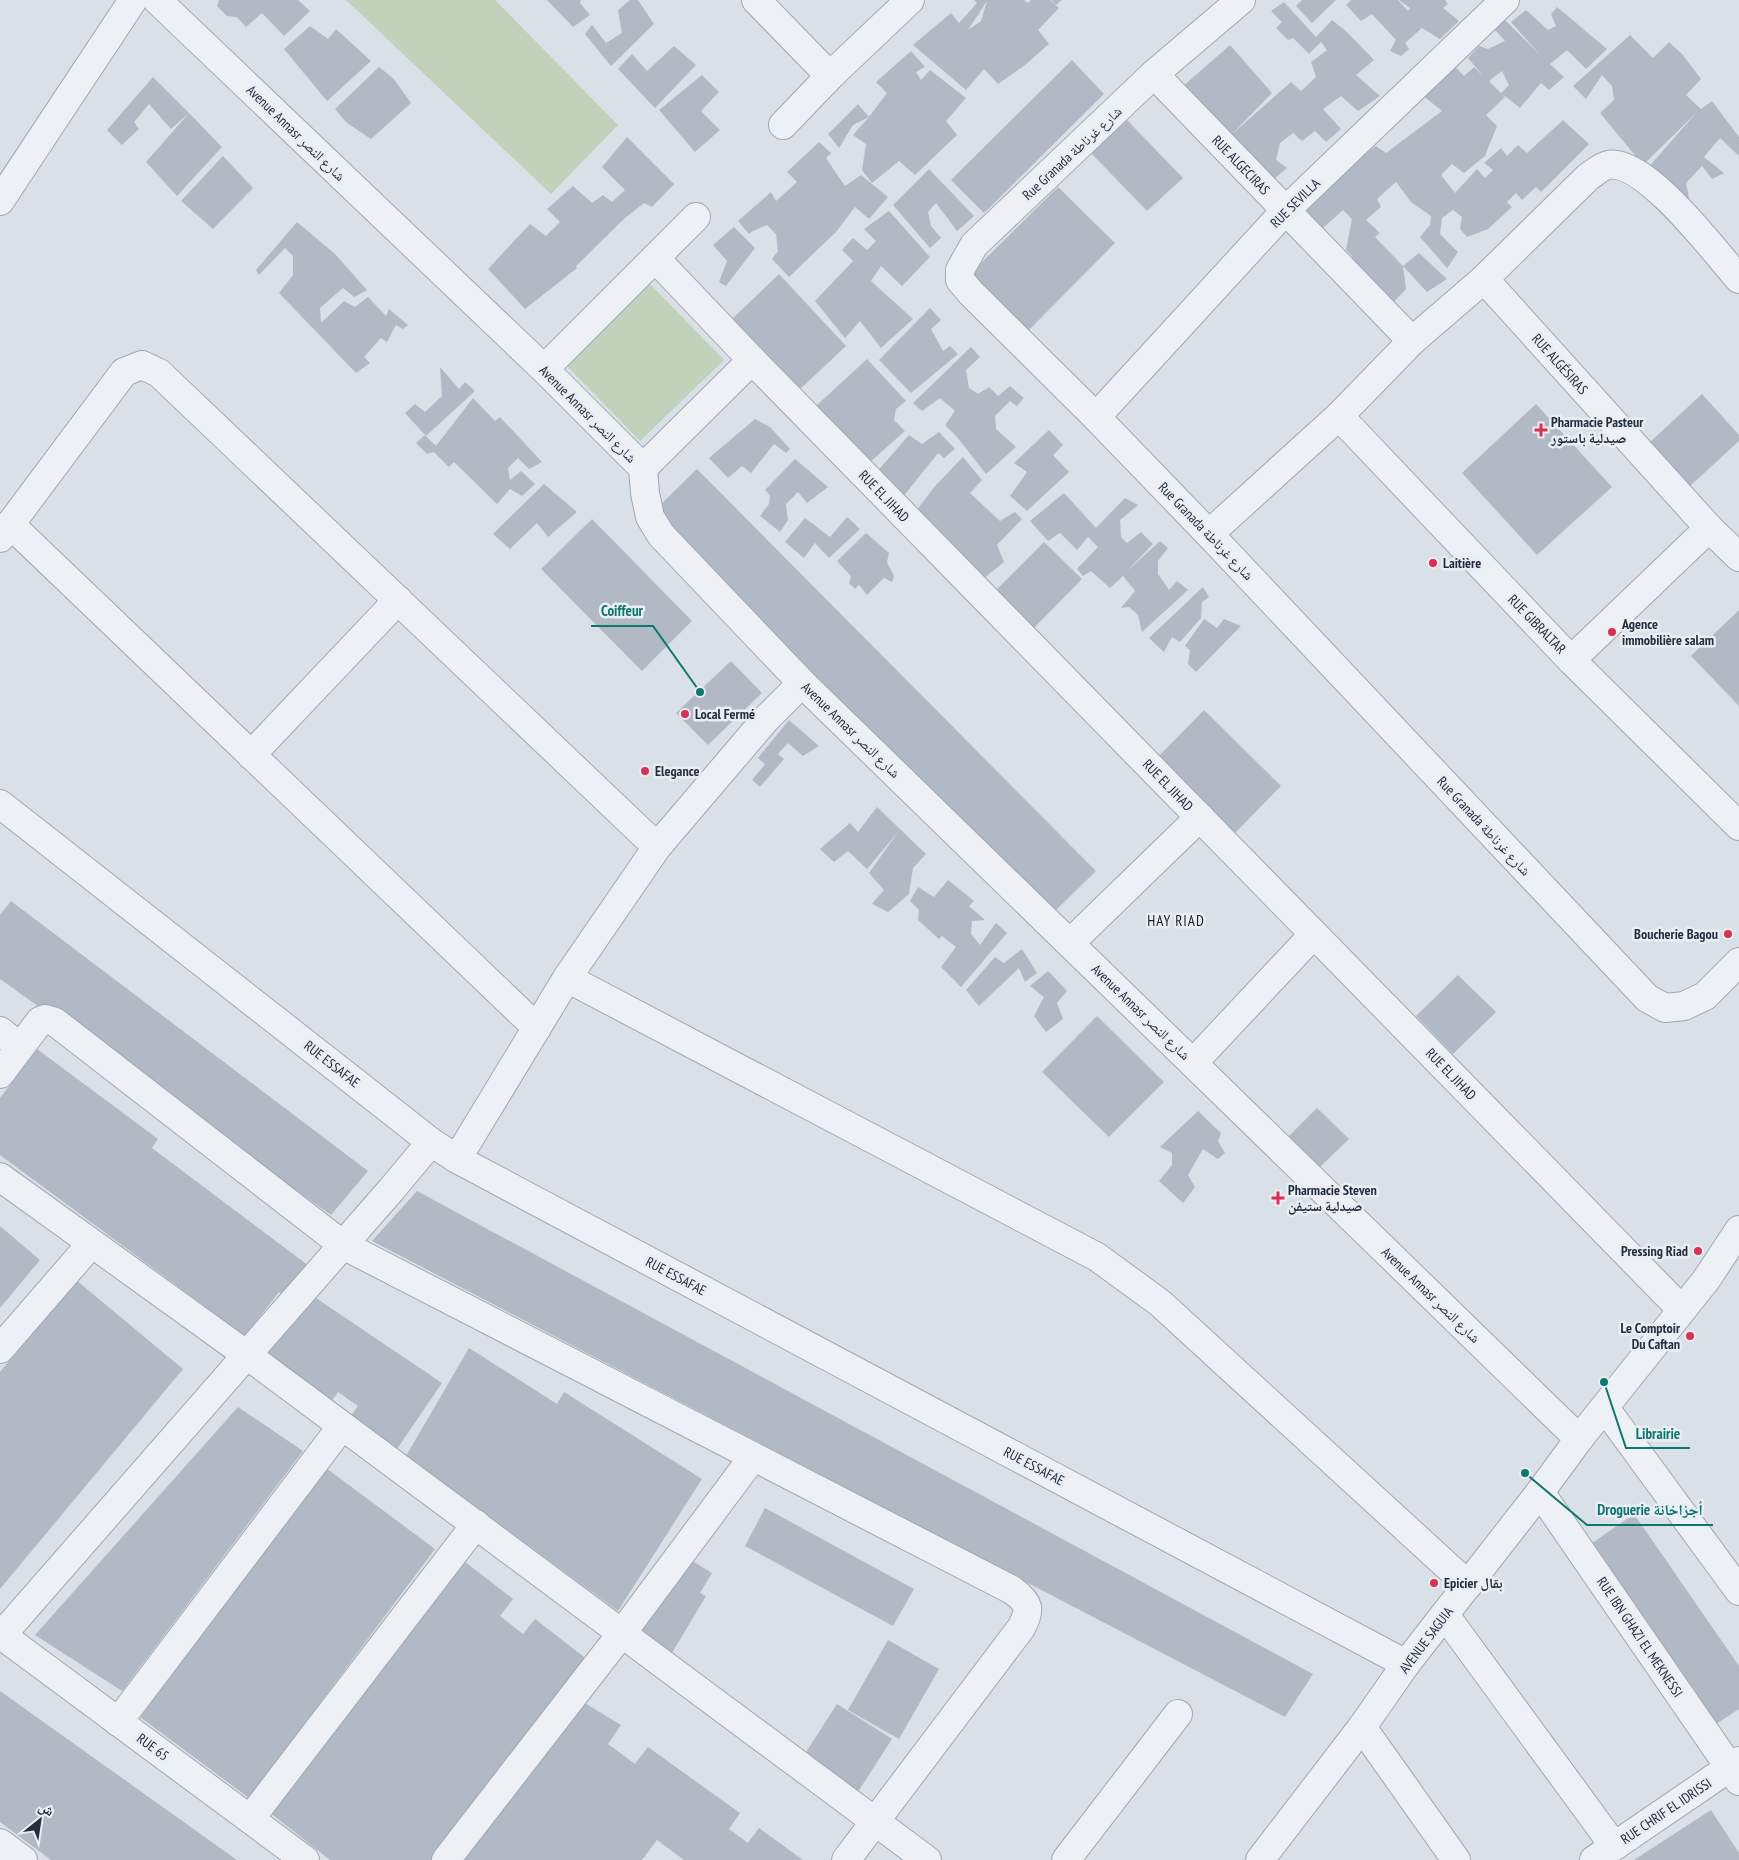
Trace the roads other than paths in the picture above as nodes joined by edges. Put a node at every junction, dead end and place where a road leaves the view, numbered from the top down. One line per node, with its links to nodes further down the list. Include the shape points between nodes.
1 (133, 0): 10 (street)
2 (158, 0): 18 (street, Avenue Annasr شارع النصر)
3 (756, 0): 8 (street)
4 (910, 0): 8 (street)
5 (1241, 0): 7 (street, Rue Granada شارع غرناطة)
6 (1505, 0): 11 (street, RUE SEVILLA)
7 (1154, 74): 11 (street, RUE ALGECIRAS); 20 (street, Rue Granada شارع غرناطة, via 974,245 960,270 960,280 970,292)
8 (830, 76): 9 (street)
9 (783, 125)
10 (0, 201)
11 (1285, 211): 16 (street, RUE ALGECIRAS); 20 (street, RUE SEVILLA)
12 (696, 217): 13 (street)
13 (655, 258): 17 (street, RUE EL JIHAD); 18 (street)
14 (1739, 279): 15 (street, via 1666,196 1625,166 1608,165 1588,177)
15 (1484, 280): 16 (street); 22 (street, RUE ALGÉSIRAS)
16 (1412, 341): 19 (street)
17 (752, 360): 21 (street); 31 (street, RUE EL JIHAD)
18 (544, 369): 21 (street, Avenue Annasr شارع النصر)
19 (1339, 416): 24 (street); 27 (street, RUE GIBRALTAR)
20 (1096, 417): 24 (street, Rue Granada شارع غرناطة)
21 (642, 468): 28 (street, Avenue Annasr شارع النصر, via 650,517 660,536)
22 (1709, 528): 25 (street, RUE ALGÉSIRAS); 27 (street)
23 (5, 531): 26 (street, via 124,372 142,365 159,373); 29 (street)
24 (1209, 534): 36 (street, Rue Granada شارع غرناطة, via 1647,998 1665,1008 1684,1006 1705,996)
25 (1739, 557)
26 (398, 600): 29 (street); 33 (street)
27 (1571, 660): 32 (street, RUE GIBRALTAR)
28 (802, 683): 33 (street); 35 (street, Avenue Annasr شارع النصر)
29 (251, 755): 38 (street)
30 (0, 804): 42 (street, RUE ESSAFAE)
31 (1200, 818): 34 (street, RUE EL JIHAD); 35 (street)
32 (1739, 826)
33 (657, 847): 37 (street)
34 (1314, 934): 40 (street); 48 (street, RUE EL JIHAD)
35 (1070, 943): 40 (street, Avenue Annasr شارع النصر)
36 (1739, 962)
37 (567, 978): 38 (street); 57 (street, via 1097,1257 1160,1303)
38 (537, 1028): 43 (street)
39 (10, 1039): 41 (street); 47 (street, via 45,1019 55,1022)
40 (1193, 1063): 53 (street, Avenue Annasr شارع النصر)
41 (0, 1074)
42 (431, 1142): 43 (street, RUE ESSAFAE); 47 (street)
43 (458, 1159): 62 (street, RUE ESSAFAE)
44 (0, 1177): 46 (street)
45 (1739, 1230): 48 (street, AVENUE SAGUIA)
46 (91, 1244): 49 (street); 50 (street)
47 (343, 1245): 50 (street); 54 (street)
48 (1682, 1310): 51 (street, AVENUE SAGUIA)
49 (0, 1349)
50 (247, 1355): 52 (street); 61 (street)
51 (1605, 1408): 53 (street, AVENUE SAGUIA); 58 (street)
52 (342, 1426): 56 (street); 64 (street)
53 (1579, 1440): 55 (street, AVENUE SAGUIA)
54 (753, 1457): 60 (street); 68 (street, via 1012,1590 1028,1607 1028,1616 1021,1628)
55 (1540, 1492): 57 (street, AVENUE SAGUIA); 66 (street, RUE IBN GHAZI EL MEKNESSI)
56 (476, 1524): 60 (street); 67 (street)
57 (1468, 1585): 59 (street, AVENUE SAGUIA)
58 (1739, 1591)
59 (1445, 1615): 62 (street, AVENUE SAGUIA); 70 (street)
60 (622, 1633): 68 (street); 74 (street)
61 (1, 1635): 64 (street, RUE 65)
62 (1406, 1664): 65 (street, AVENUE SAGUIA)
63 (1178, 1714): 77 (street)
64 (118, 1722): 67 (street, RUE 65)
65 (1362, 1727): 71 (street, AVENUE SAGUIA); 78 (street)
66 (1736, 1770): 70 (street, RUE CHRIF EL IDRISSI)
67 (250, 1819): 73 (street, RUE 65)
68 (875, 1821): 75 (street); 76 (street)
69 (0, 1843): 72 (street)
70 (1604, 1853)
71 (1273, 1854)
72 (23, 1860)
73 (305, 1860)
74 (446, 1860)
75 (846, 1860)
76 (927, 1860)
77 (1066, 1860)
78 (1456, 1860)

